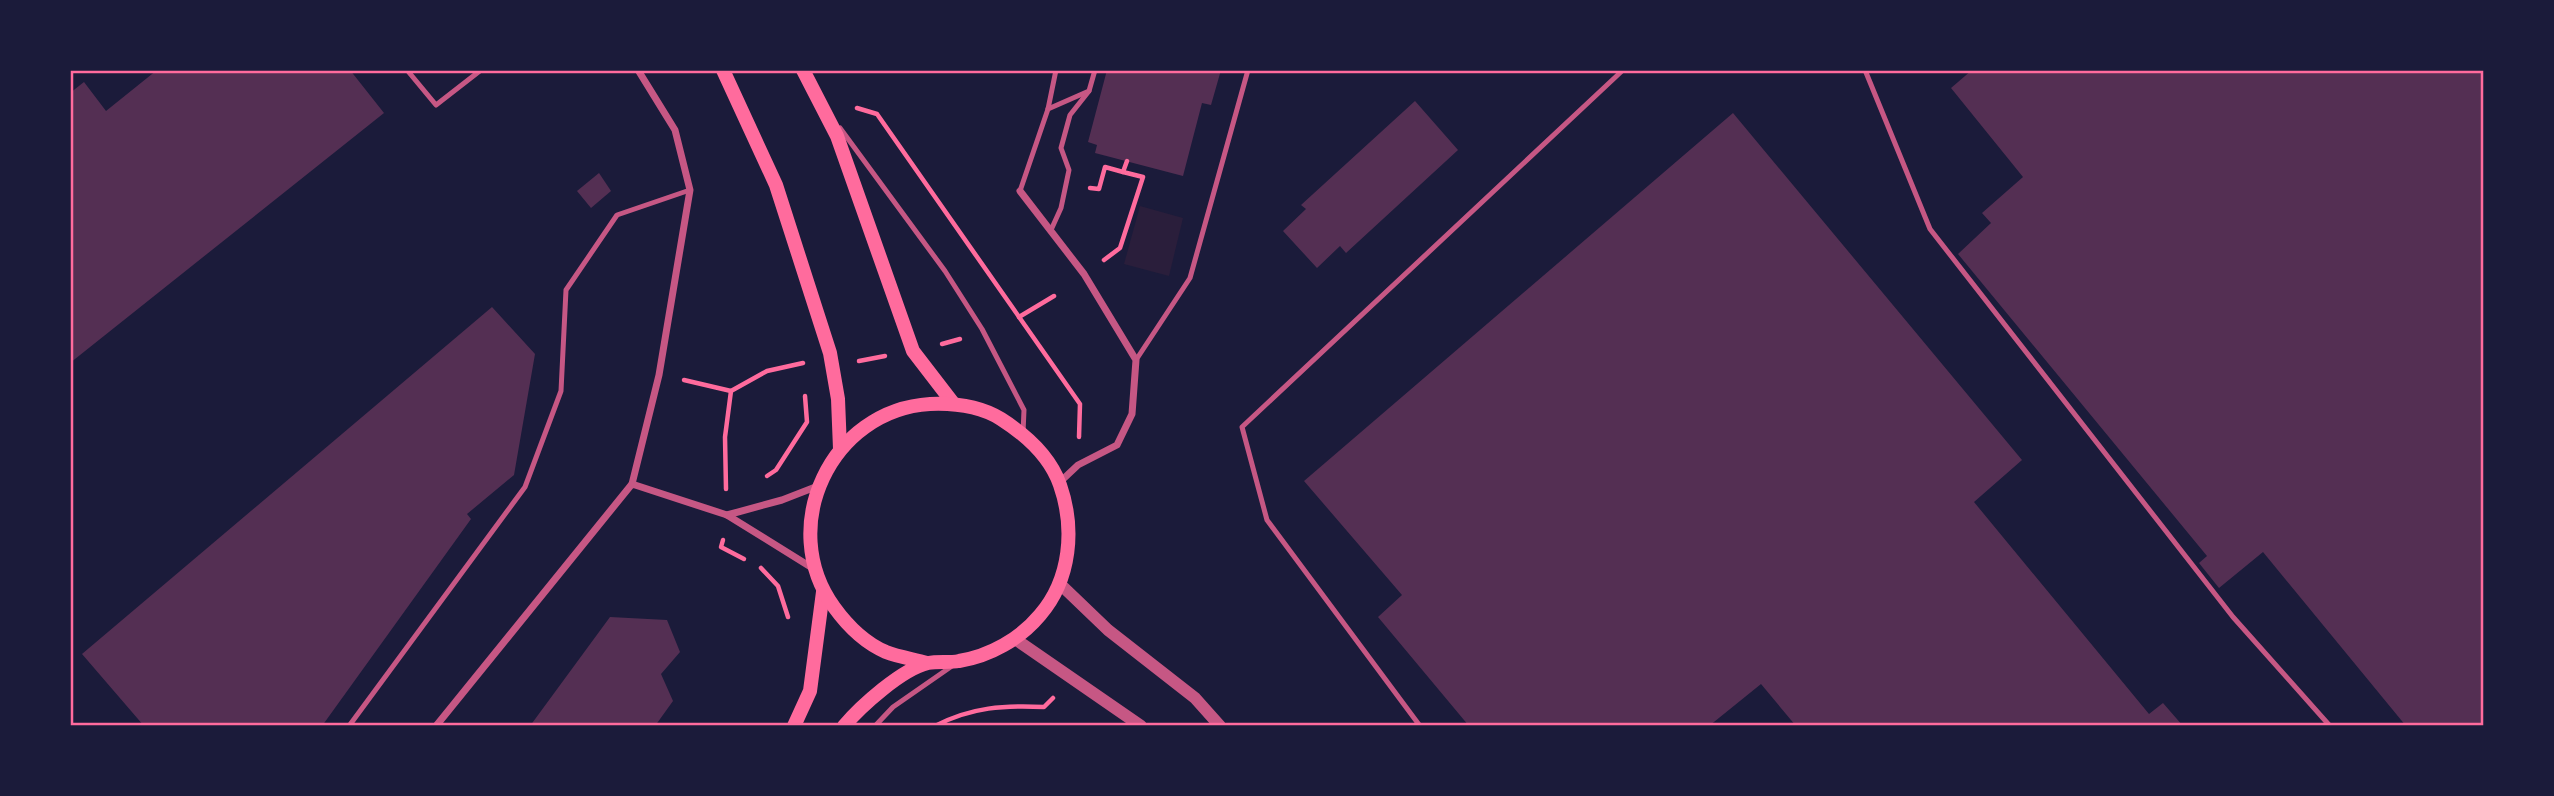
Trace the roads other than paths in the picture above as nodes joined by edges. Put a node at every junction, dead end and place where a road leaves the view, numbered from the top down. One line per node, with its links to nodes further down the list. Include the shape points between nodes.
1 (407, 70): 2 (lane, via 436,106)
2 (481, 70)
3 (638, 70): 14 (street, via 676,130)
4 (723, 70): 20 (main road, via 776,185 830,353)
5 (803, 70): 12 (main road)
6 (1056, 70): 13 (lane)
7 (1095, 70): 11 (lane)
8 (1248, 70): 17 (lane, via 1190,278)
9 (1623, 70): 38 (lane, via 1242,427 1267,520)
10 (1866, 70): 39 (lane, via 1930,229 2233,617)
11 (1089, 91): 13 (lane); 16 (lane, via 1070,115 1061,148 1069,170)
12 (816, 96): 18 (main road, via 837,136 913,351); 19 (lane, via 945,271 982,329 1024,410)
13 (1048, 109): 15 (lane)
14 (690, 190): 22 (street, via 659,375); 31 (lane, via 617,215 566,290 561,391 526,487)
15 (1020, 191): 16 (street)
16 (1051, 230): 17 (street, via 1084,274)
17 (1136, 360): 21 (street, via 1132,414 1117,445 1078,465)
18 (953, 403): 19 (main road, via 990,413); 20 (main road, via 910,405 871,421)
19 (1023, 433): 21 (main road)
20 (840, 449): 23 (main road)
21 (1059, 482): 26 (main road, via 1068,516 1069,550)
22 (632, 484): 24 (street); 32 (street)
23 (818, 486): 24 (street); 25 (main road, via 809,527)
24 (727, 515): 25 (street)
25 (814, 569): 27 (main road)
26 (1059, 583): 28 (main road, via 1041,614); 37 (street, via 1108,630 1195,698)
27 (823, 592): 30 (main road, via 848,627 885,651); 33 (main road, via 810,691)
28 (1015, 639): 29 (main road, via 988,654); 36 (street)
29 (958, 662): 30 (main road); 35 (lane, via 893,707)
30 (927, 663): 34 (main road, via 886,686)
31 (349, 726)
32 (436, 726)
33 (794, 726)
34 (844, 726)
35 (875, 726)
36 (1140, 726)
37 (1220, 726)
38 (1420, 726)
39 (2330, 726)

